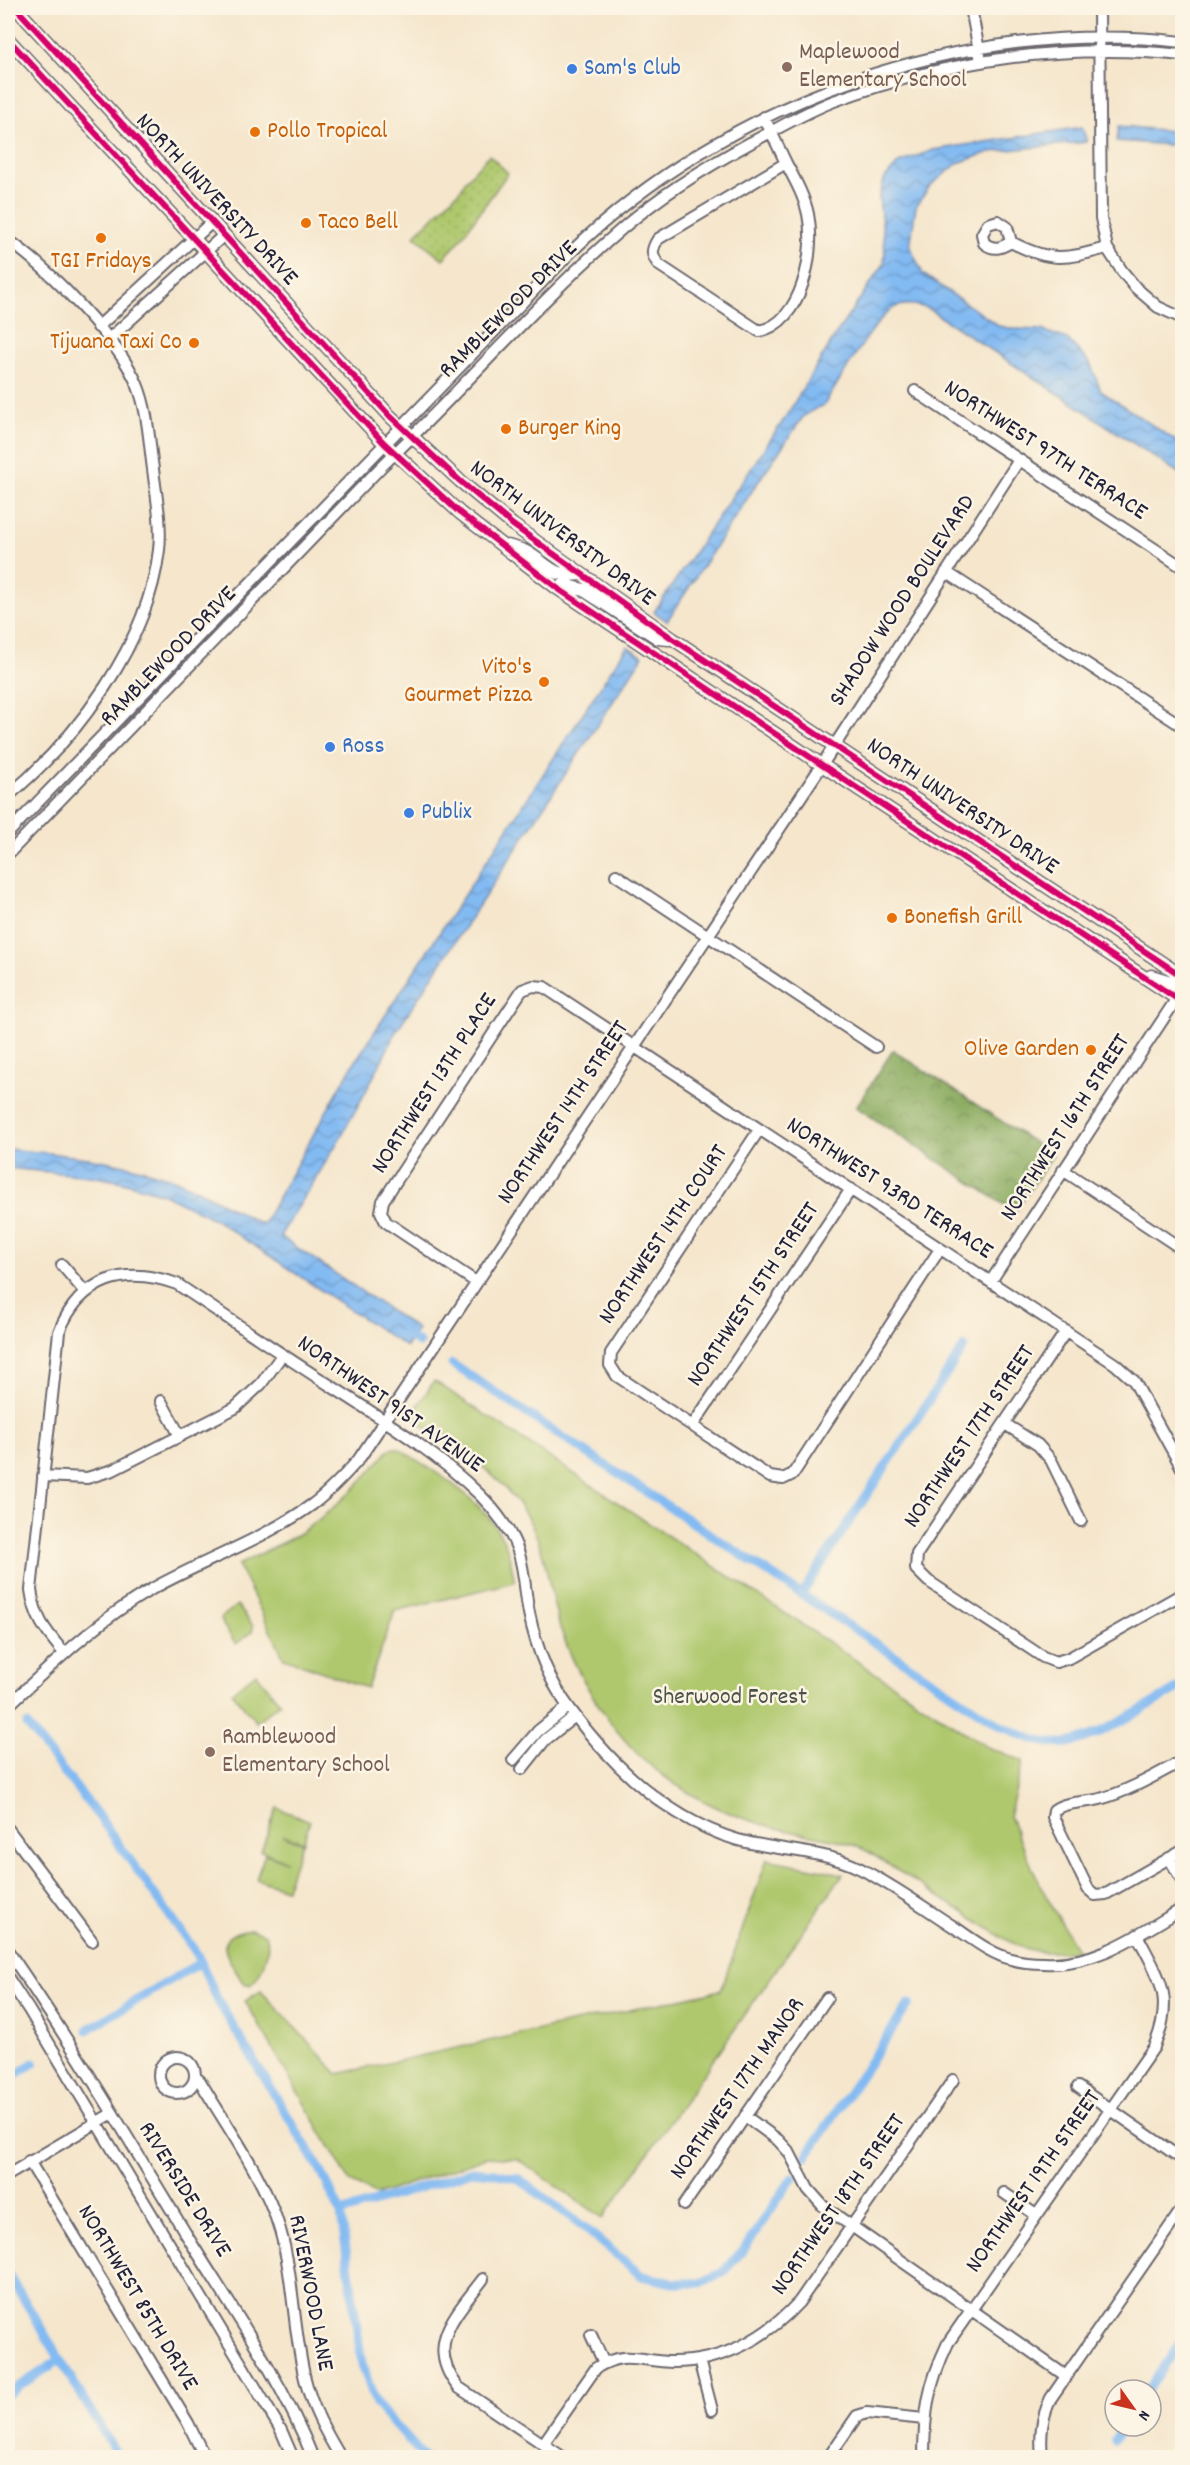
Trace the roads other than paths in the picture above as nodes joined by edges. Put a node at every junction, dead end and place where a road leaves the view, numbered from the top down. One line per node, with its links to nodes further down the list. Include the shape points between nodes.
1 (16, 8): 14 (main road, NORTH UNIVERSITY DRIVE)
2 (971, 8): 7 (street)
3 (1099, 8): 4 (street)
4 (1099, 37): 6 (street, RAMBLEWOOD DRIVE); 7 (street, RAMBLEWOOD DRIVE); 8 (street)
5 (8, 39): 16 (main road, NORTH UNIVERSITY DRIVE)
6 (1182, 42)
7 (978, 50): 10 (street); 11 (street, RAMBLEWOOD DRIVE, via 894,68)
8 (1100, 51): 9 (street, RAMBLEWOOD DRIVE); 10 (street, RAMBLEWOOD DRIVE); 19 (street, via 1101,218)
9 (1182, 55)
10 (981, 62): 12 (street, RAMBLEWOOD DRIVE, via 897,81 843,99)
11 (764, 117): 12 (street); 25 (street, RAMBLEWOOD DRIVE, via 706,148 615,212)
12 (771, 132): 13 (street); 26 (street, RAMBLEWOOD DRIVE, via 714,163 626,225)
13 (786, 163): 13 (street, via 658,239 652,248 652,257 659,265 759,331 783,321 795,304 807,261 808,217 803,196)
14 (212, 222): 15 (main road, NORTH UNIVERSITY DRIVE); 16 (street)
15 (224, 236): 20 (street); 25 (main road, NORTH UNIVERSITY DRIVE)
16 (193, 239): 20 (main road, NORTH UNIVERSITY DRIVE); 22 (street)
17 (8, 240): 22 (street, via 38,263)
18 (1011, 242): 19 (street, via 1054,258)
19 (1107, 248): 21 (street, via 1136,288 1158,307)
20 (205, 252): 23 (street); 27 (main road, NORTH UNIVERSITY DRIVE)
21 (1182, 318)
22 (98, 327): 23 (street)
23 (109, 339): 39 (street, via 138,386 147,420 159,532 157,562 135,630 94,704 62,744)
24 (915, 391): 29 (street, NORTHWEST 97TH TERRACE)
25 (400, 427): 26 (main road, NORTH UNIVERSITY DRIVE); 27 (street, RAMBLEWOOD DRIVE)
26 (412, 438): 28 (street, RAMBLEWOOD DRIVE); 33 (main road, NORTH UNIVERSITY DRIVE, via 513,525)
27 (384, 444): 28 (main road, NORTH UNIVERSITY DRIVE); 40 (street, RAMBLEWOOD DRIVE)
28 (394, 454): 30 (main road, NORTH UNIVERSITY DRIVE, via 440,497); 41 (street, RAMBLEWOOD DRIVE)
29 (1019, 460): 31 (street, NORTHWEST 97TH TERRACE); 32 (street, SHADOW WOOD BOULEVARD)
30 (501, 544): 33 (main road, via 525,552 564,576); 34 (main road, NORTH UNIVERSITY DRIVE)
31 (1182, 567)
32 (946, 572): 36 (street); 37 (street, SHADOW WOOD BOULEVARD)
33 (581, 574): 35 (main road, NORTH UNIVERSITY DRIVE)
34 (557, 588): 35 (main road, via 564,585 584,590 658,638); 38 (main road, NORTH UNIVERSITY DRIVE)
35 (673, 639): 37 (main road, NORTH UNIVERSITY DRIVE)
36 (1182, 726)
37 (835, 744): 38 (street, SHADOW WOOD BOULEVARD); 45 (main road, NORTH UNIVERSITY DRIVE)
38 (822, 765): 43 (street, NORTHWEST 14TH STREET); 44 (main road, NORTH UNIVERSITY DRIVE)
39 (8, 796)
40 (8, 833)
41 (8, 854)
42 (616, 875): 43 (street)
43 (708, 935): 49 (street, NORTHWEST 14TH STREET); 50 (street)
44 (1135, 970): 46 (main road); 48 (main road, NORTH UNIVERSITY DRIVE)
45 (1182, 976)
46 (1182, 983)
47 (533, 986): 49 (street, NORTHWEST 93RD TERRACE, via 544,987); 58 (street, NORTHWEST 13TH PLACE, via 522,990 383,1201 381,1212 386,1222)
48 (1181, 999): 52 (street, NORTHWEST 16TH STREET)
49 (633, 1046): 51 (street, NORTHWEST 93RD TERRACE); 58 (street, NORTHWEST 14TH STREET)
50 (876, 1047)
51 (759, 1130): 53 (street, NORTHWEST 93RD TERRACE); 65 (street, NORTHWEST 14TH COURT, via 611,1353 610,1365 617,1376)
52 (1063, 1170): 55 (street); 57 (street, NORTHWEST 16TH STREET)
53 (851, 1189): 54 (street, NORTHWEST 93RD TERRACE); 65 (street, NORTHWEST 15TH STREET)
54 (940, 1249): 57 (street, NORTHWEST 93RD TERRACE); 65 (street, via 793,1473 783,1479 770,1477)
55 (1182, 1249)
56 (62, 1265): 59 (street)
57 (991, 1281): 60 (street, NORTHWEST 93RD TERRACE)
58 (476, 1282): 63 (street, NORTHWEST 14TH STREET)
59 (85, 1292): 61 (street, NORTHWEST 91ST AVENUE, via 123,1275 160,1278 177,1284); 68 (street, via 65,1317 59,1332)
60 (1066, 1331): 64 (street, NORTHWEST 17TH STREET); 67 (street, NORTHWEST 93RD TERRACE, via 1134,1381)
61 (282, 1354): 63 (street, NORTHWEST 91ST AVENUE); 66 (street, via 261,1384 235,1408)
62 (161, 1401): 66 (street)
63 (385, 1421): 71 (street, NORTHWEST 14TH STREET, via 359,1459 314,1503 152,1589); 73 (street, NORTHWEST 91ST AVENUE, via 448,1468 501,1519 519,1551 538,1649)
64 (1005, 1424): 69 (street, via 1038,1445 1051,1460); 70 (street, NORTHWEST 17TH STREET, via 917,1554 916,1569 928,1581 1056,1662)
65 (693, 1425)
66 (180, 1436): 68 (street, via 113,1470 87,1478)
67 (1182, 1468)
68 (43, 1476): 71 (street, via 31,1590 34,1610)
69 (1081, 1521)
70 (1182, 1594)
71 (64, 1653): 72 (street)
72 (8, 1706)
73 (572, 1712): 74 (street, via 538,1731); 76 (street); 82 (street, NORTHWEST 91ST AVENUE, via 615,1763 668,1807 737,1839 846,1862 886,1882 983,1947 1011,1959 1070,1963 1098,1956)
74 (513, 1760)
75 (1182, 1761): 79 (street, via 1109,1796 1060,1806 1053,1817 1088,1889 1095,1894 1106,1894)
76 (522, 1769)
77 (8, 1829): 83 (street)
78 (1182, 1851): 79 (street)
79 (1169, 1858): 80 (street)
80 (1182, 1880)
81 (1182, 1909): 82 (street, NORTHWEST 91ST AVENUE)
82 (1137, 1935): 90 (street, NORTHWEST 19TH STREET, via 1161,1980 1163,2026 1154,2047)
83 (92, 1941)
84 (8, 1952): 91 (street, RIVERSIDE DRIVE)
85 (8, 1978): 93 (street, RIVERSIDE DRIVE)
86 (827, 1998): 92 (street, NORTHWEST 17TH MANOR)
87 (195, 2077): 114 (street, RIVERWOOD LANE, via 273,2210 286,2253 305,2380 325,2432)
88 (953, 2080): 101 (street, NORTHWEST 18TH STREET)
89 (1078, 2087): 90 (street)
90 (1110, 2109): 94 (street); 100 (street, NORTHWEST 19TH STREET)
91 (111, 2114): 93 (street); 113 (street, RIVERSIDE DRIVE, via 274,2378)
92 (745, 2116): 98 (street, NORTHWEST 17TH MANOR); 101 (street, via 778,2140 789,2152 808,2189 823,2206)
93 (96, 2122): 95 (street); 112 (street, RIVERSIDE DRIVE, via 281,2430)
94 (1182, 2160)
95 (29, 2162): 96 (street); 111 (street, NORTHWEST 85TH DRIVE)
96 (8, 2175)
97 (1004, 2193): 100 (street)
98 (684, 2205)
99 (1182, 2209): 107 (street)
100 (1036, 2215): 103 (street, NORTHWEST 19TH STREET)
101 (851, 2226): 103 (street); 105 (street, NORTHWEST 18TH STREET, via 799,2302 780,2322 731,2351)
102 (483, 2279): 110 (street, via 447,2328 443,2358 448,2374 458,2387)
103 (970, 2309): 107 (street); 109 (street, NORTHWEST 19TH STREET, via 937,2366)
104 (591, 2335): 106 (street)
105 (699, 2360): 106 (street, NORTHWEST 18TH STREET, via 673,2362 631,2356); 108 (street)
106 (604, 2363): 110 (street, via 596,2368)
107 (1066, 2376): 118 (street, via 1043,2416)
108 (712, 2410)
109 (924, 2419): 116 (street, via 867,2413 857,2416); 117 (street, NORTHWEST 19TH STREET)
110 (543, 2444): 115 (street)
111 (206, 2457)
112 (293, 2457)
113 (313, 2457)
114 (341, 2457)
115 (564, 2457)
116 (828, 2457)
117 (924, 2457)
118 (1042, 2457)

